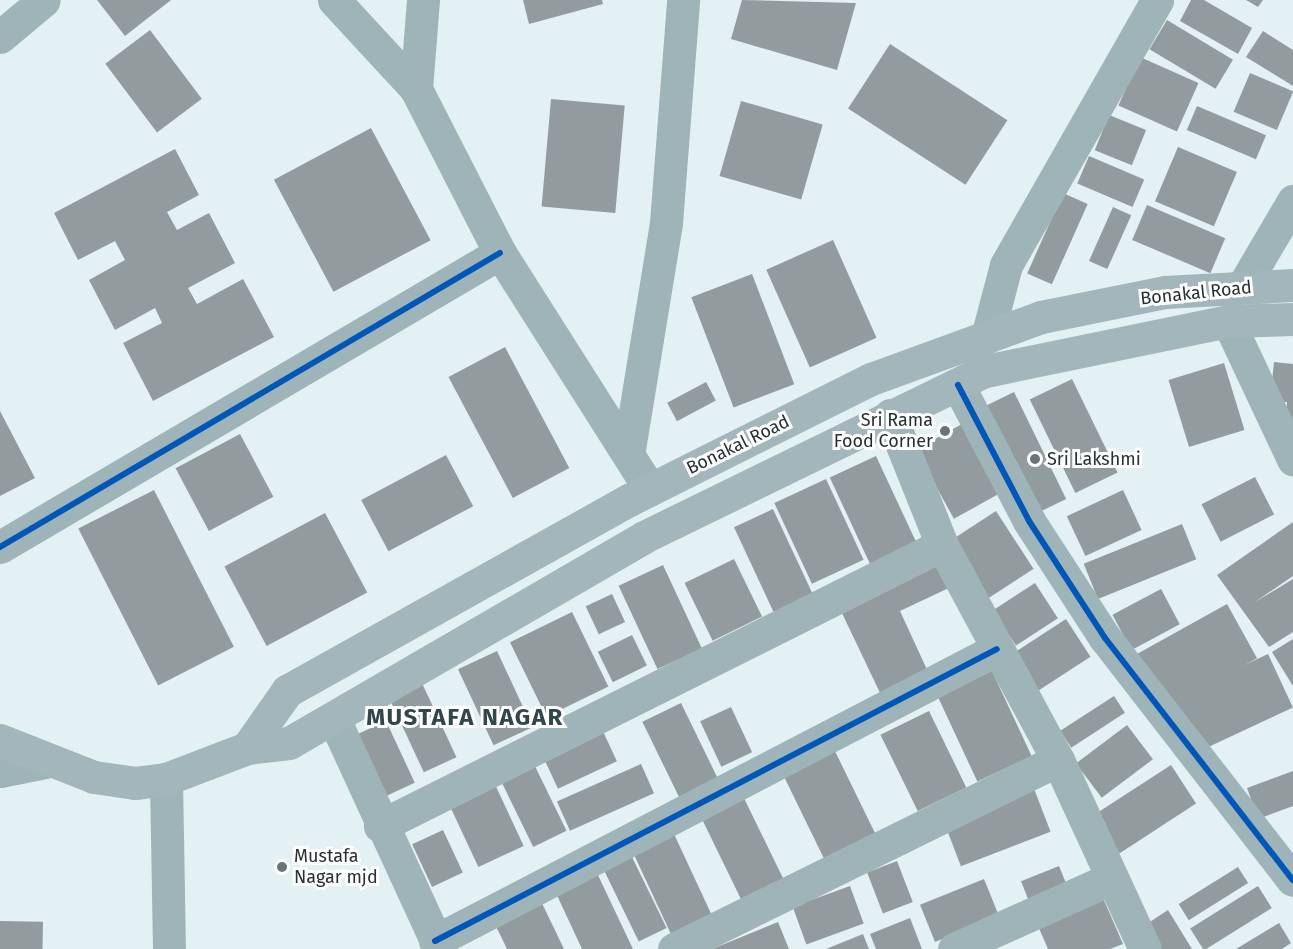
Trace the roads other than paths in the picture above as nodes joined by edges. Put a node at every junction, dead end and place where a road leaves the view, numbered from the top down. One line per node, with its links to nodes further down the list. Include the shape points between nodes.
1 (44, 0): 6 (street)
2 (334, 0): 7 (street)
3 (423, 0): 7 (street)
4 (683, 0): 17 (street, via 666,223)
5 (1157, 0): 14 (street, via 1006,265)
6 (0, 37)
7 (416, 89): 9 (street)
8 (1293, 201): 11 (street)
9 (500, 253): 17 (street); 21 (street)
10 (1293, 285): 11 (main road, Bonakal Road)
11 (1243, 286): 14 (main road, Bonakal Road, via 1165,292 1041,317)
12 (1293, 319): 13 (main road, Bonakal Road)
13 (1228, 321): 15 (main road, Bonakal Road, via 985,371); 18 (street)
14 (987, 336): 19 (main road, Bonakal Road, via 872,379)
15 (958, 385): 16 (main road, Bonakal Road); 32 (street, via 1029,520 1105,638)
16 (890, 415): 20 (street); 23 (main road, Bonakal Road, via 644,537)
17 (629, 449): 19 (street)
18 (1293, 459)
19 (650, 489): 25 (main road, Bonakal Road, via 287,691)
20 (942, 545): 22 (street); 30 (street)
21 (0, 547)
22 (997, 649): 26 (street); 33 (street)
23 (334, 719): 25 (main road, Bonakal Road, via 289,744); 30 (street)
24 (0, 740): 27 (main road, Bonakal Road)
25 (247, 748): 29 (main road, Bonakal Road)
26 (1058, 760): 31 (street); 35 (street)
27 (45, 762): 28 (street); 29 (main road, Bonakal Road, via 104,779)
28 (0, 771)
29 (166, 779): 34 (street)
30 (380, 826): 33 (street)
31 (1112, 878): 36 (street); 37 (street)
32 (1293, 880)
33 (437, 945)
34 (169, 949)
35 (674, 949)
36 (954, 949)
37 (1145, 949)

